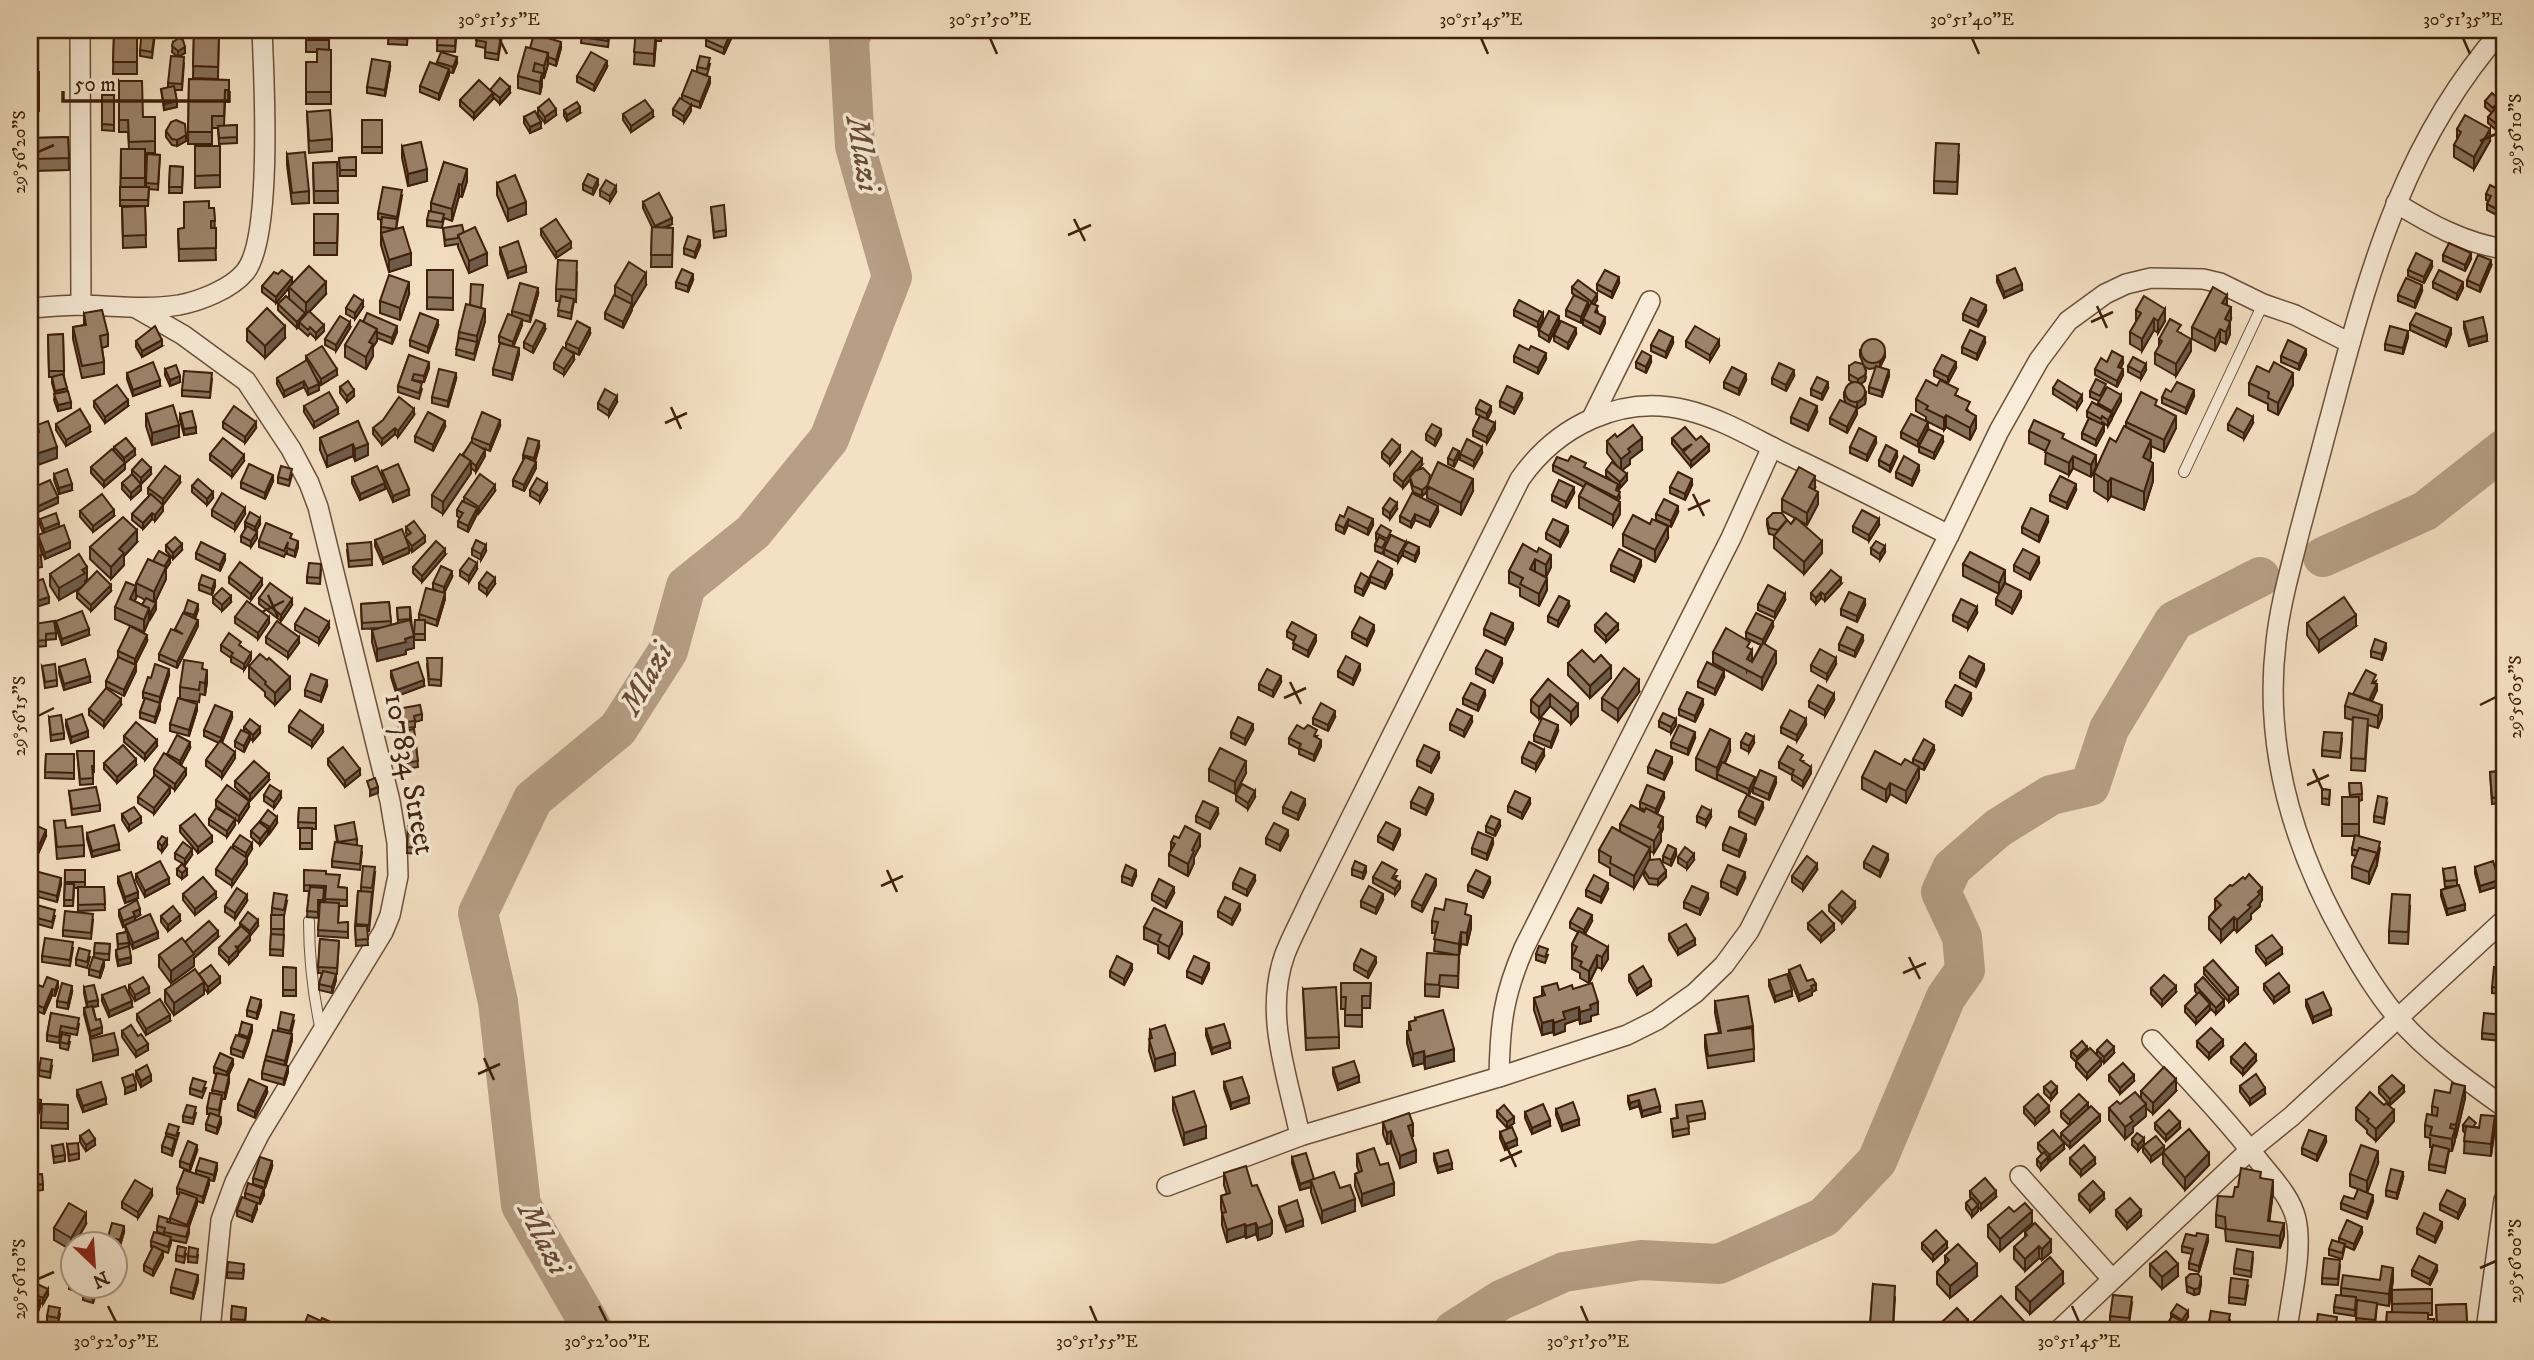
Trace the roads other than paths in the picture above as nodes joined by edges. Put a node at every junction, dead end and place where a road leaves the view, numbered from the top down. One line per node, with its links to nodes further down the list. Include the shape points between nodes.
1 (80, 30): 8 (street)
2 (262, 30): 10 (street, via 261,228 251,262 233,283 201,298 174,306)
3 (2502, 30): 4 (street, via 2441,115)
4 (2396, 203): 5 (street, via 2450,233); 11 (street)
5 (2504, 249)
6 (1650, 301): 12 (street)
7 (2263, 304): 11 (street); 14 (lane); 15 (street, via 2220,284 2173,277 2126,284 2083,308 2053,338 2039,360)
8 (81, 305): 9 (street); 10 (street)
9 (30, 307)
10 (136, 308): 19 (street, 107834 Street, via 246,381 309,482 340,593 390,802 398,876 383,933)
11 (2350, 343): 18 (street, via 2285,587 2276,640 2274,714 2282,783 2302,853 2363,969)
12 (1592, 418): 13 (street, via 1646,405 1686,410); 23 (street, via 1546,447 1520,479 1285,955 1276,1016)
13 (1772, 447): 15 (street); 21 (street, via 1509,982 1500,1031)
14 (2184, 472)
15 (1949, 535): 21 (street, via 1764,904 1724,965 1657,1020 1596,1047)
16 (2504, 920): 18 (street)
17 (309, 921): 19 (lane)
18 (2399, 1018): 22 (street); 24 (street)
19 (321, 1034): 29 (street, 107834 Street, via 234,1182 221,1220)
20 (2152, 1040): 24 (street)
21 (1499, 1077): 23 (street)
22 (2504, 1107)
23 (1300, 1136): 26 (street)
24 (2250, 1150): 28 (street); 31 (street, via 2284,1192 2296,1219)
25 (2021, 1176): 28 (street)
26 (1167, 1186)
27 (2504, 1200): 32 (street)
28 (2112, 1279): 30 (street)
29 (210, 1330)
30 (2059, 1330)
31 (2287, 1330)
32 (2486, 1330)

